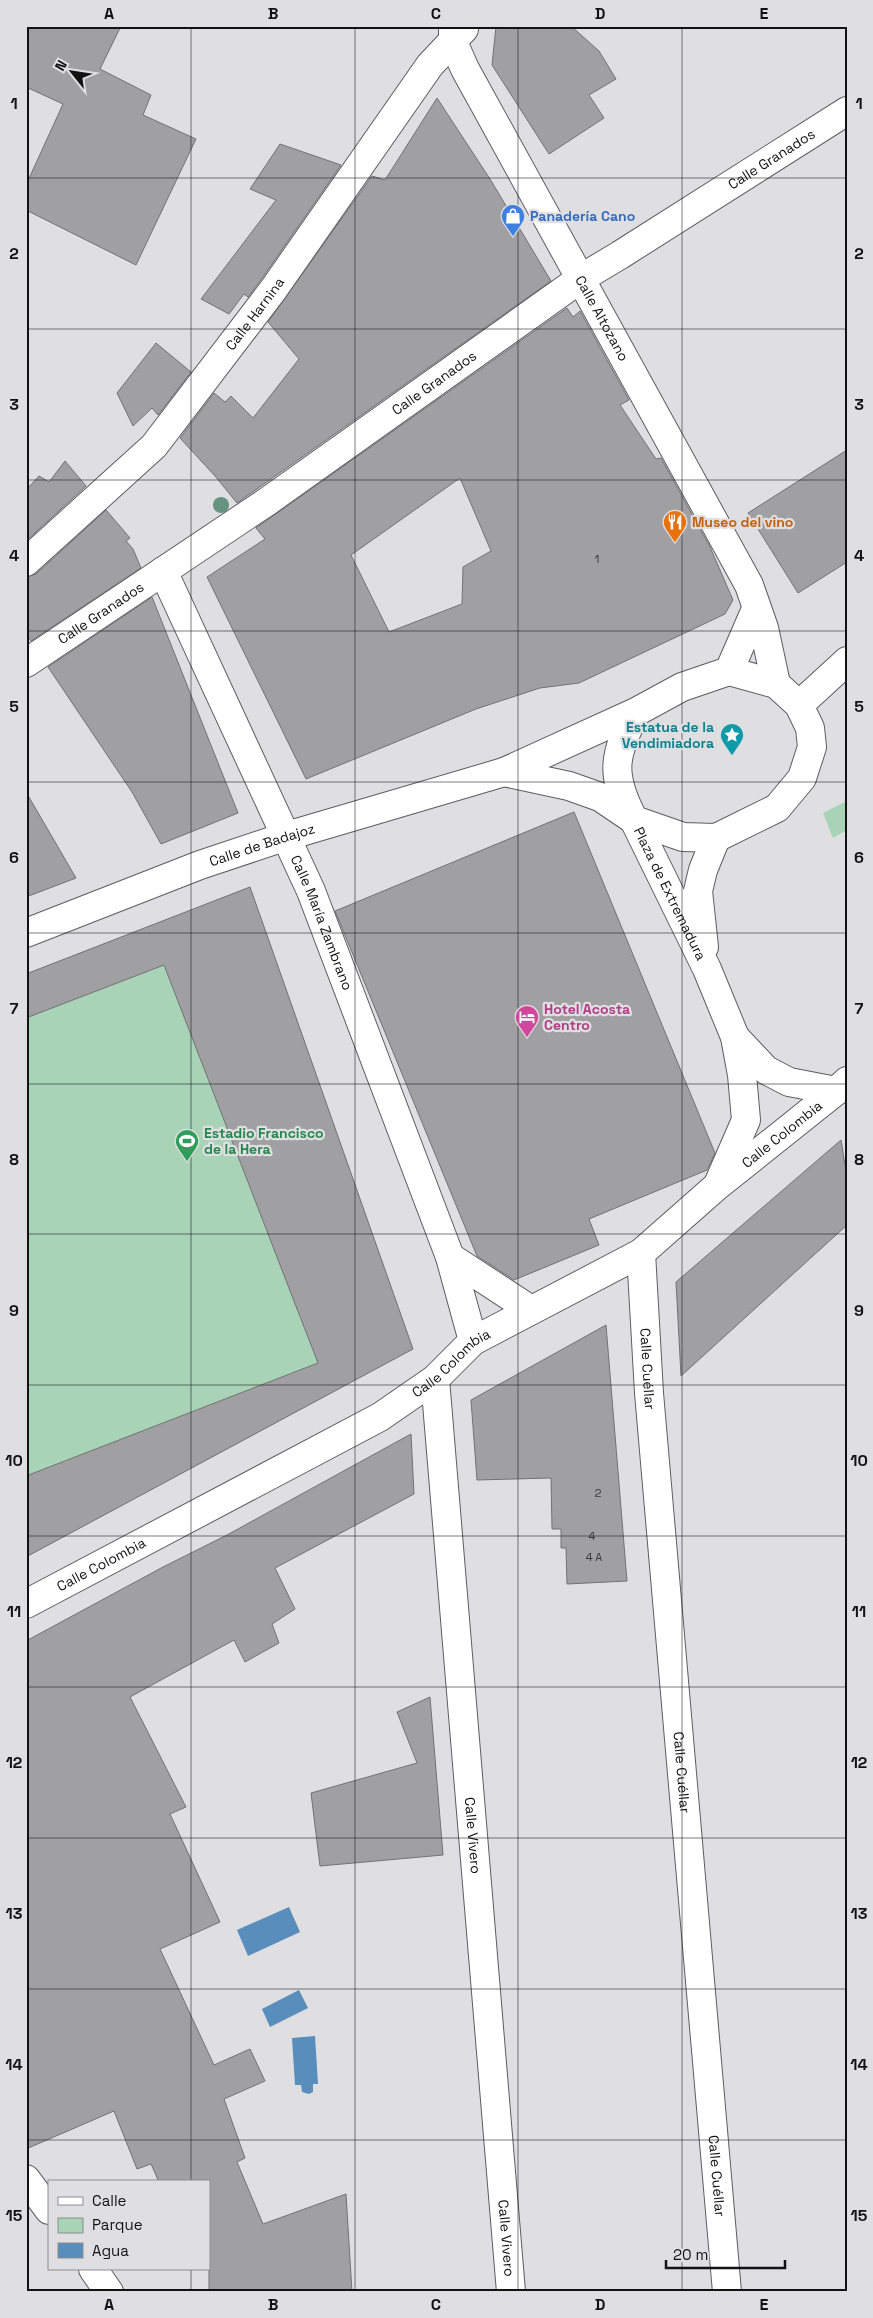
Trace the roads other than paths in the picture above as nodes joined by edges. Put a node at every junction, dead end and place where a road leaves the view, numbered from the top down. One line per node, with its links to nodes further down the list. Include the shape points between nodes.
1 (458, 31): 3 (street, Calle Altozano, via 465,68); 4 (street, Calle Harnina, via 430,65 273,290 154,446)
2 (847, 111): 3 (street, Calle Granados)
3 (580, 279): 5 (street, Calle Granados, via 268,501); 6 (street, Calle Altozano, via 749,585)
4 (26, 562)
5 (163, 571): 8 (street, Calle Granados); 15 (street, Calle María Zambrano)
6 (756, 609): 9 (street); 10 (street, Calle Altozano, via 764,628)
7 (847, 661): 11 (street)
8 (26, 663)
9 (729, 671): 10 (street, Calle de Badajoz); 12 (street, Calle de Badajoz, via 682,687)
10 (776, 684): 11 (street, Calle de Badajoz)
11 (799, 705): 16 (street, Calle de Badajoz, via 810,728 812,747 802,778 777,808)
12 (636, 712): 13 (street, Calle de Badajoz); 14 (street, via 622,739 616,768 622,798)
13 (504, 772): 14 (street, Calle de Badajoz, via 569,786 600,797); 15 (street, Calle de Badajoz)
14 (634, 820): 16 (street, Calle de Badajoz, via 683,837); 18 (street, Plaza de Extremadura)
15 (287, 836): 17 (street, Calle de Badajoz, via 200,865); 23 (street, Calle María Zambrano, via 311,891)
16 (716, 838): 18 (street, Plaza de Extremadura, via 698,892)
17 (26, 933)
18 (707, 969): 19 (street, Plaza de Extremadura)
19 (735, 1037): 20 (street, Plaza de Extremadura, via 766,1070 789,1082); 21 (street, Plaza de Extremadura, via 746,1120)
20 (842, 1086): 21 (street, Calle Colombia)
21 (717, 1186): 22 (street, Calle Colombia)
22 (641, 1253): 24 (street, Calle Colombia); 33 (street, Calle Cuéllar, via 649,1392)
23 (450, 1257): 24 (street); 25 (street, Calle María Zambrano)
24 (531, 1310): 25 (street, Calle Colombia)
25 (473, 1341): 26 (street, Calle Colombia)
26 (435, 1379): 27 (street, Calle Colombia, via 380,1417); 32 (street, Calle Vivero)
27 (26, 1604)
28 (26, 2179): 29 (street)
29 (48, 2209)
30 (94, 2270): 31 (street)
31 (109, 2292)
32 (511, 2292)
33 (727, 2292)

